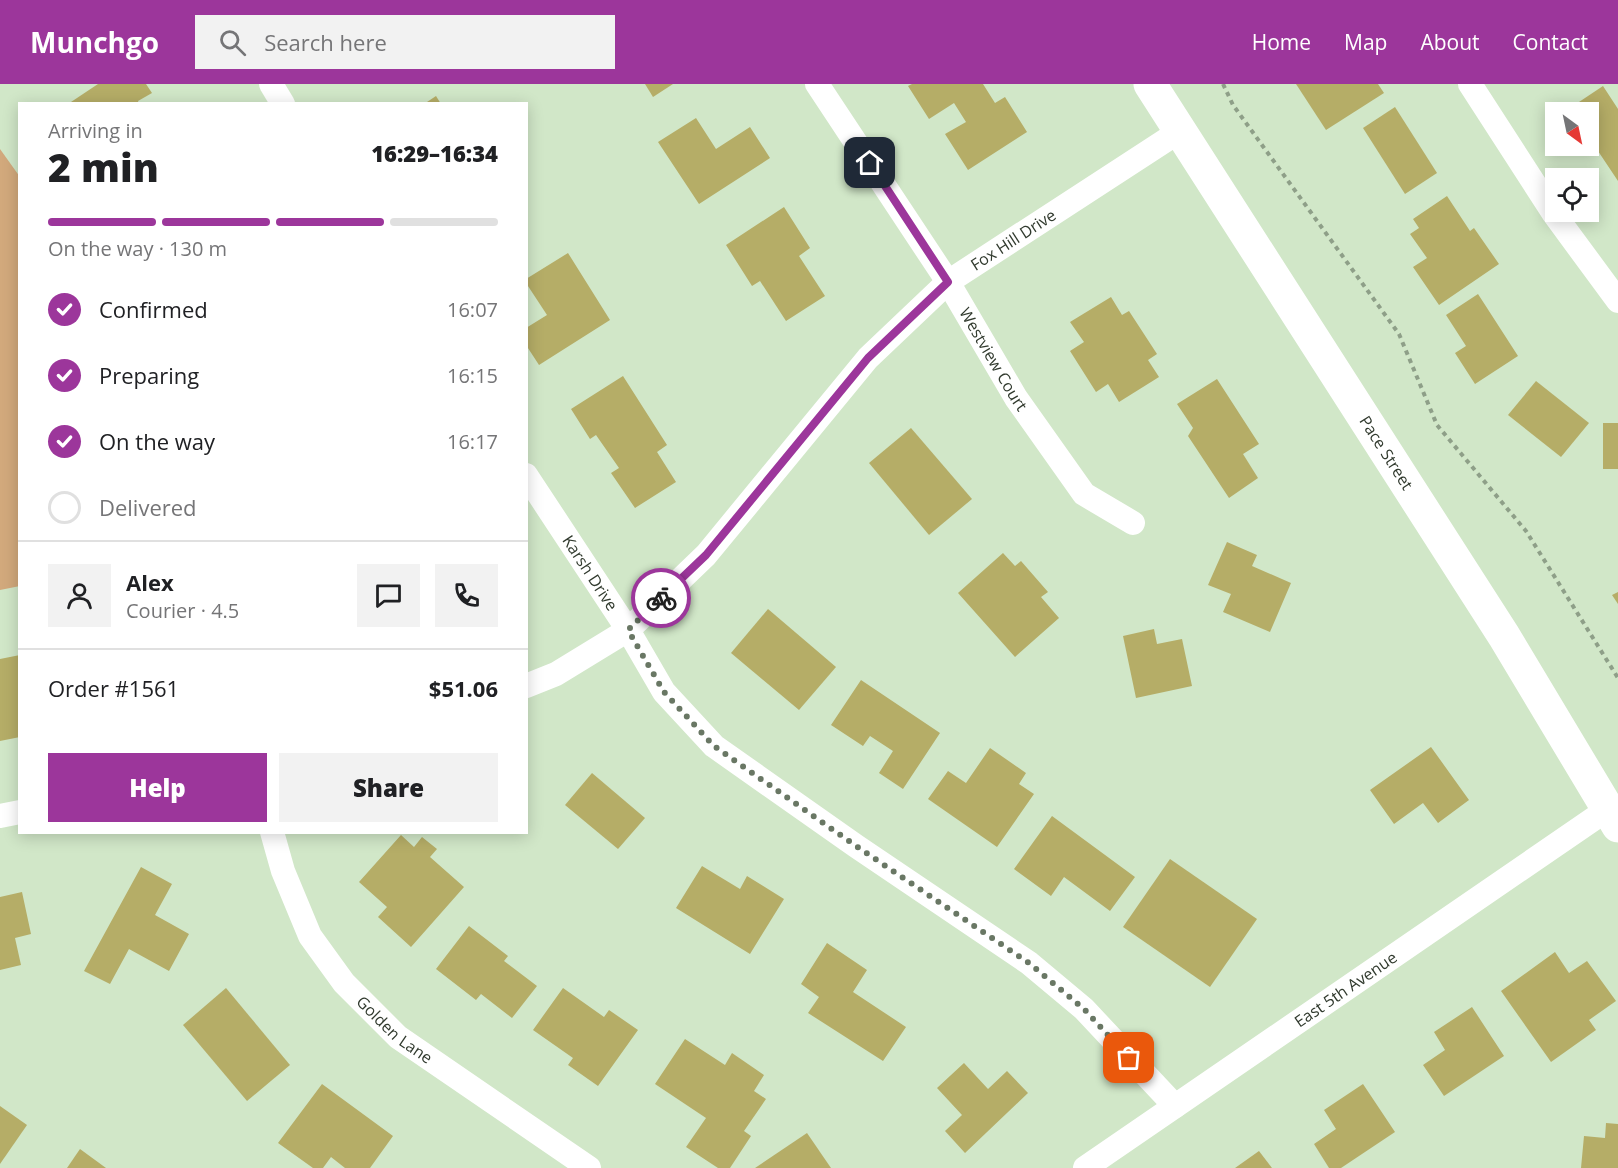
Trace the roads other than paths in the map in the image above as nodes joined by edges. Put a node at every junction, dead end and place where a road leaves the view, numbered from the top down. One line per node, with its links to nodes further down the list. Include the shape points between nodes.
1 (271, 84): 5 (street)
2 (817, 84): 7 (street, Westview Court)
3 (1150, 84): 6 (main road, Pace Street)
4 (1470, 84): 8 (street, via 1554,214)
5 (283, 102)
6 (1180, 131): 7 (street, Fox Hill Drive); 15 (main road, Pace Street, via 1504,636)
7 (948, 282): 10 (street, Westview Court, via 1016,398 1084,494); 11 (street, Fox Hill Drive, via 868,358 706,555)
8 (1618, 302)
9 (528, 478): 11 (street, Karsh Drive)
10 (1133, 523)
11 (628, 630): 12 (street, Fox Hill Drive, via 556,674); 17 (street, Karsh Drive, via 664,692 714,746 1029,963 1084,1009)
12 (528, 685)
13 (18, 812): 14 (street)
14 (0, 816)
15 (1613, 818): 17 (street, East 5th Avenue)
16 (273, 834): 18 (street, Golden Lane, via 310,936 344,983 398,1037)
17 (1175, 1107): 19 (street, East 5th Avenue)
18 (589, 1168)
19 (1085, 1168)

